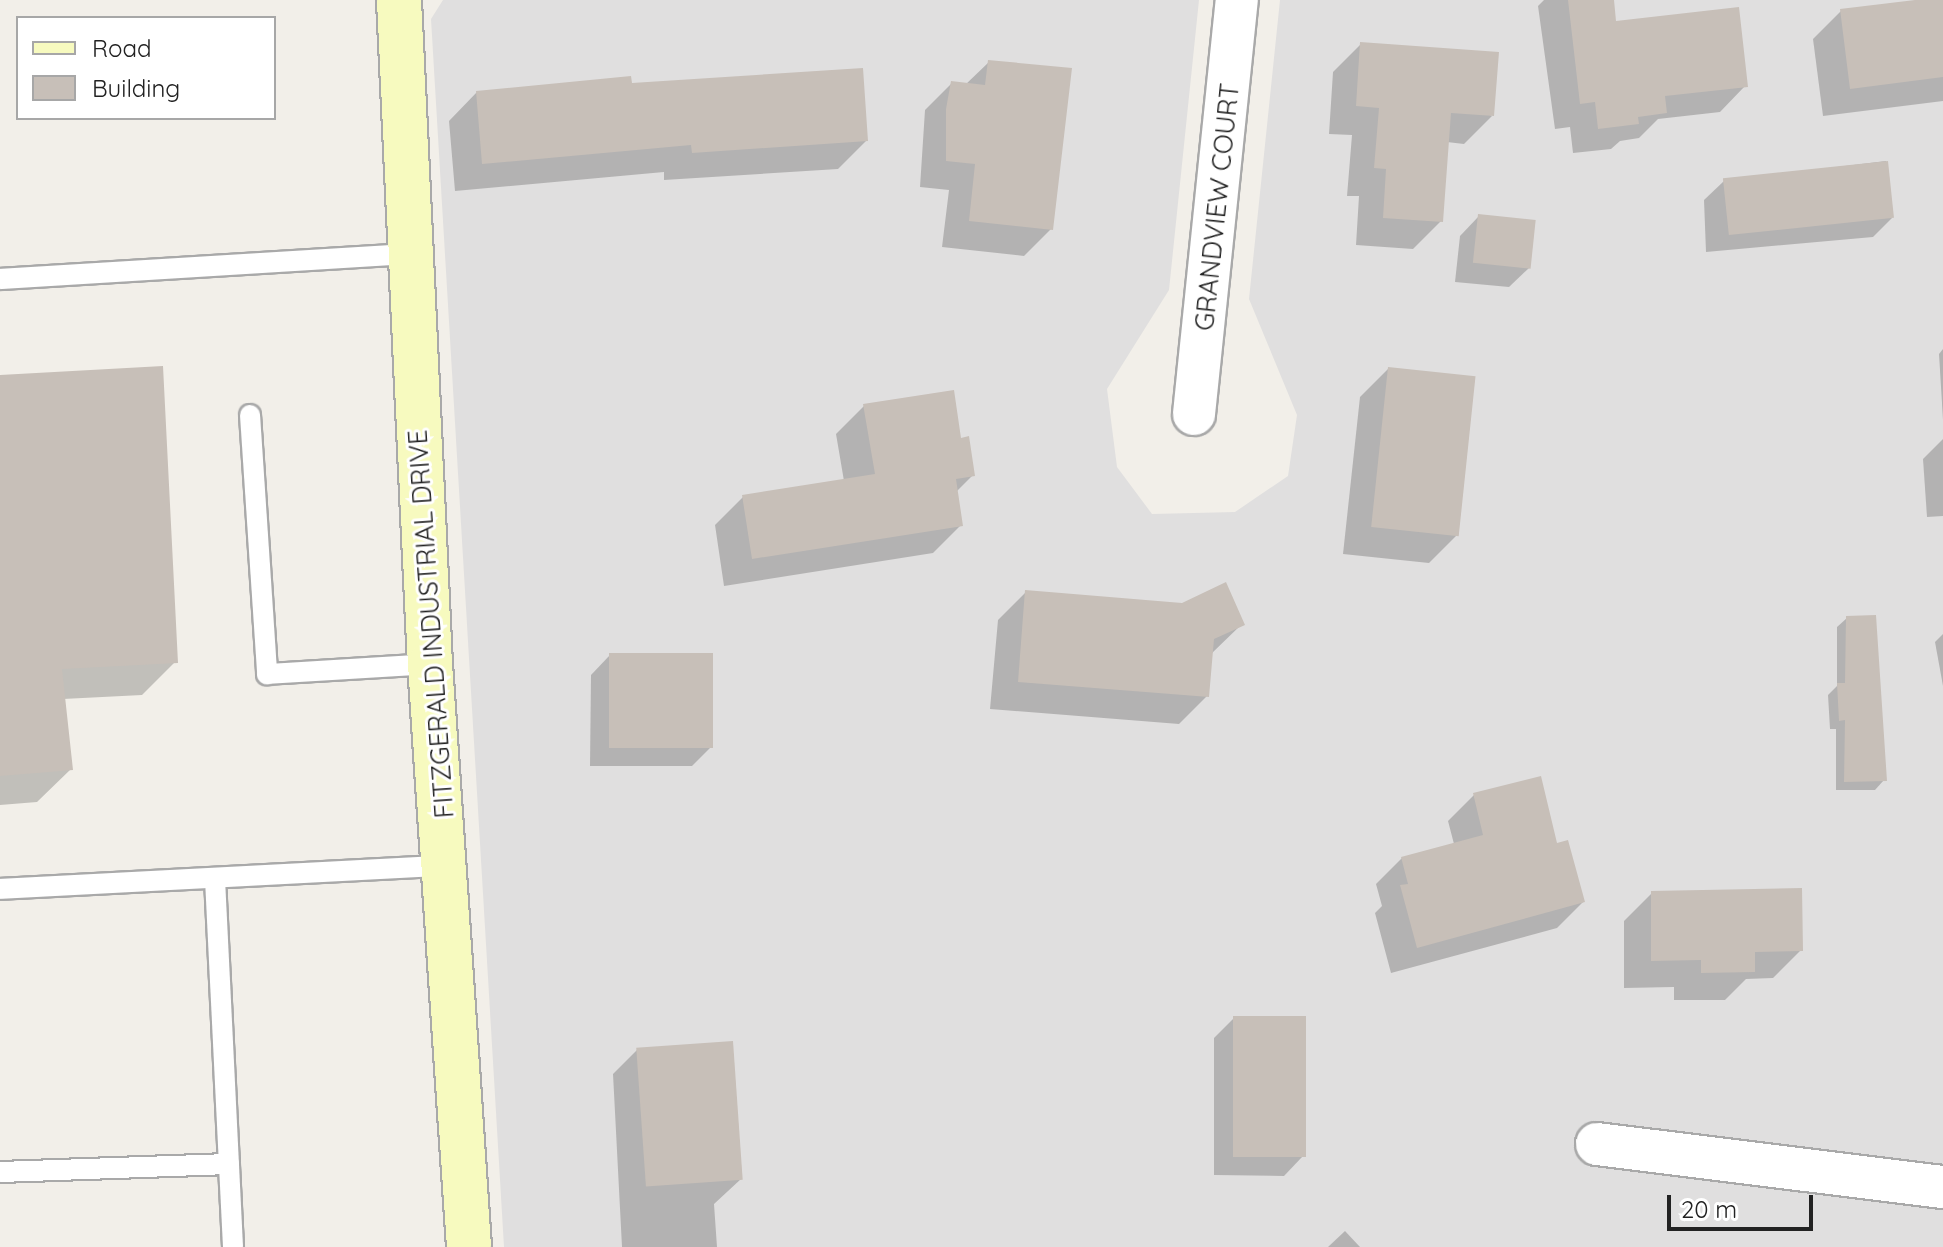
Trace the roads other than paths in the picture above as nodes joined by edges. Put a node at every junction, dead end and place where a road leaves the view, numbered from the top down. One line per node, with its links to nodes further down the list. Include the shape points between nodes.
1 (399, 0): 3 (street, FITZGERALD INDUSTRIAL DRIVE)
2 (1237, 0): 5 (street, GRANDVIEW COURT)
3 (410, 254): 4 (lane); 7 (street, FITZGERALD INDUSTRIAL DRIVE)
4 (0, 279)
5 (1194, 414)
6 (250, 415): 7 (lane, via 267,674)
7 (430, 664): 8 (street, FITZGERALD INDUSTRIAL DRIVE)
8 (446, 866): 9 (lane); 16 (street, FITZGERALD INDUSTRIAL DRIVE)
9 (215, 879): 10 (lane); 12 (lane)
10 (0, 889)
11 (1597, 1144): 14 (street)
12 (229, 1164): 13 (lane); 15 (lane)
13 (0, 1172)
14 (1943, 1187)
15 (233, 1247)
16 (469, 1247)

